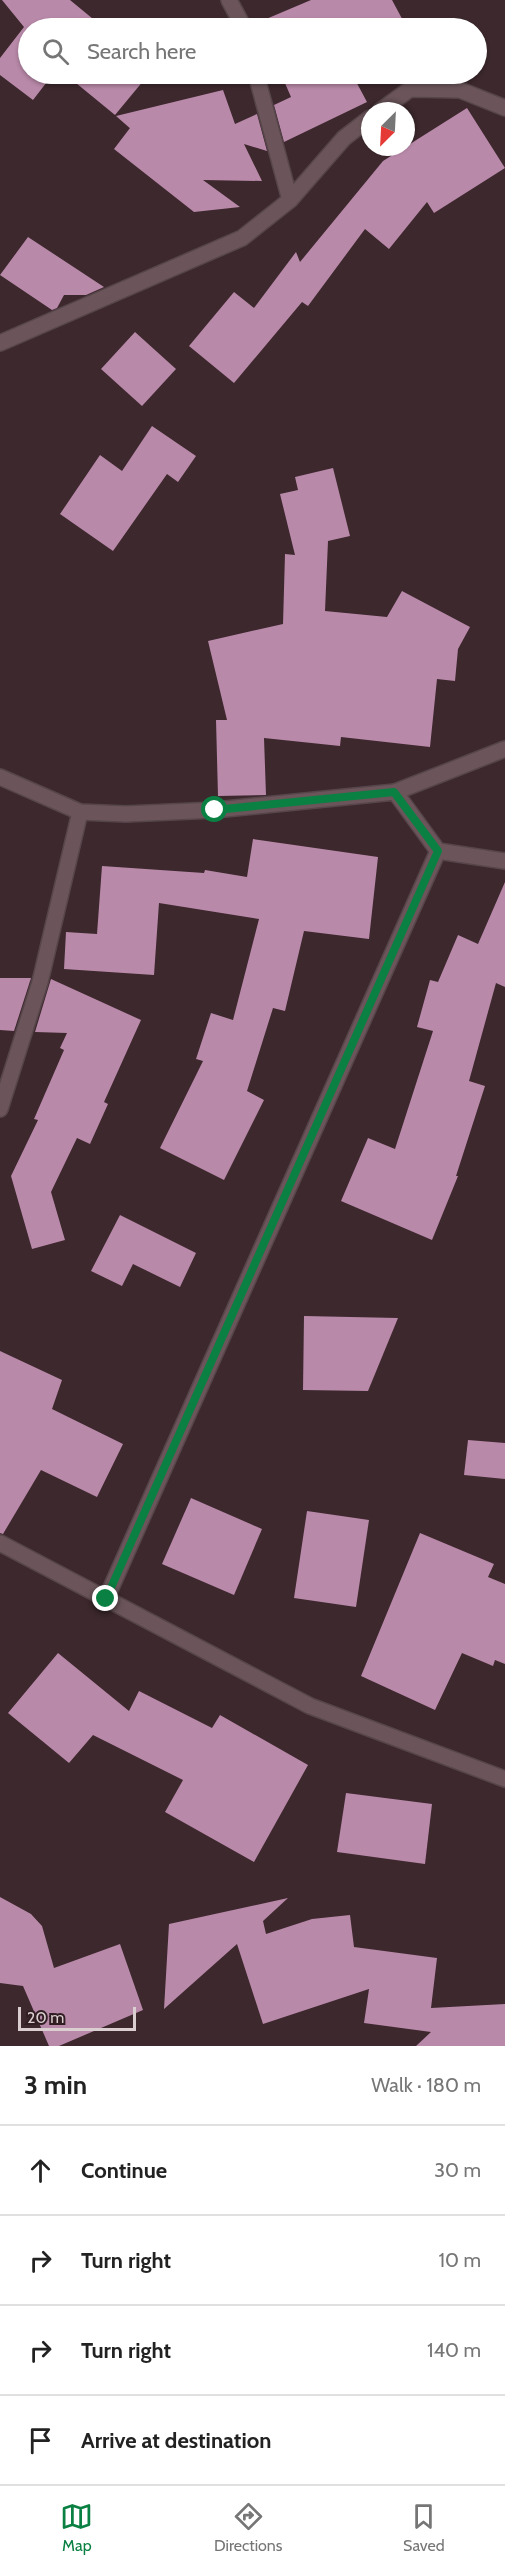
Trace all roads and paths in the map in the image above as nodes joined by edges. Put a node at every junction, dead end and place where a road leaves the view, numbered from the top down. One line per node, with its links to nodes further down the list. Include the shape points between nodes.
1 (230, 0): 2 (street)
2 (239, 18)
3 (259, 84): 7 (street)
4 (392, 102): 5 (street, via 410,89 460,90)
5 (505, 108)
6 (361, 125): 7 (street, via 344,138)
7 (290, 200): 8 (street, via 242,238)
8 (0, 343)
9 (505, 748): 11 (street)
10 (0, 777): 12 (street)
11 (394, 792): 12 (street, via 215,810); 13 (street)
12 (80, 812): 15 (street, via 40,982)
13 (438, 851): 14 (street); 17 (street)
14 (505, 861)
15 (0, 1109)
16 (0, 1543): 17 (street)
17 (106, 1599): 18 (street, via 310,1706)
18 (505, 1779)

